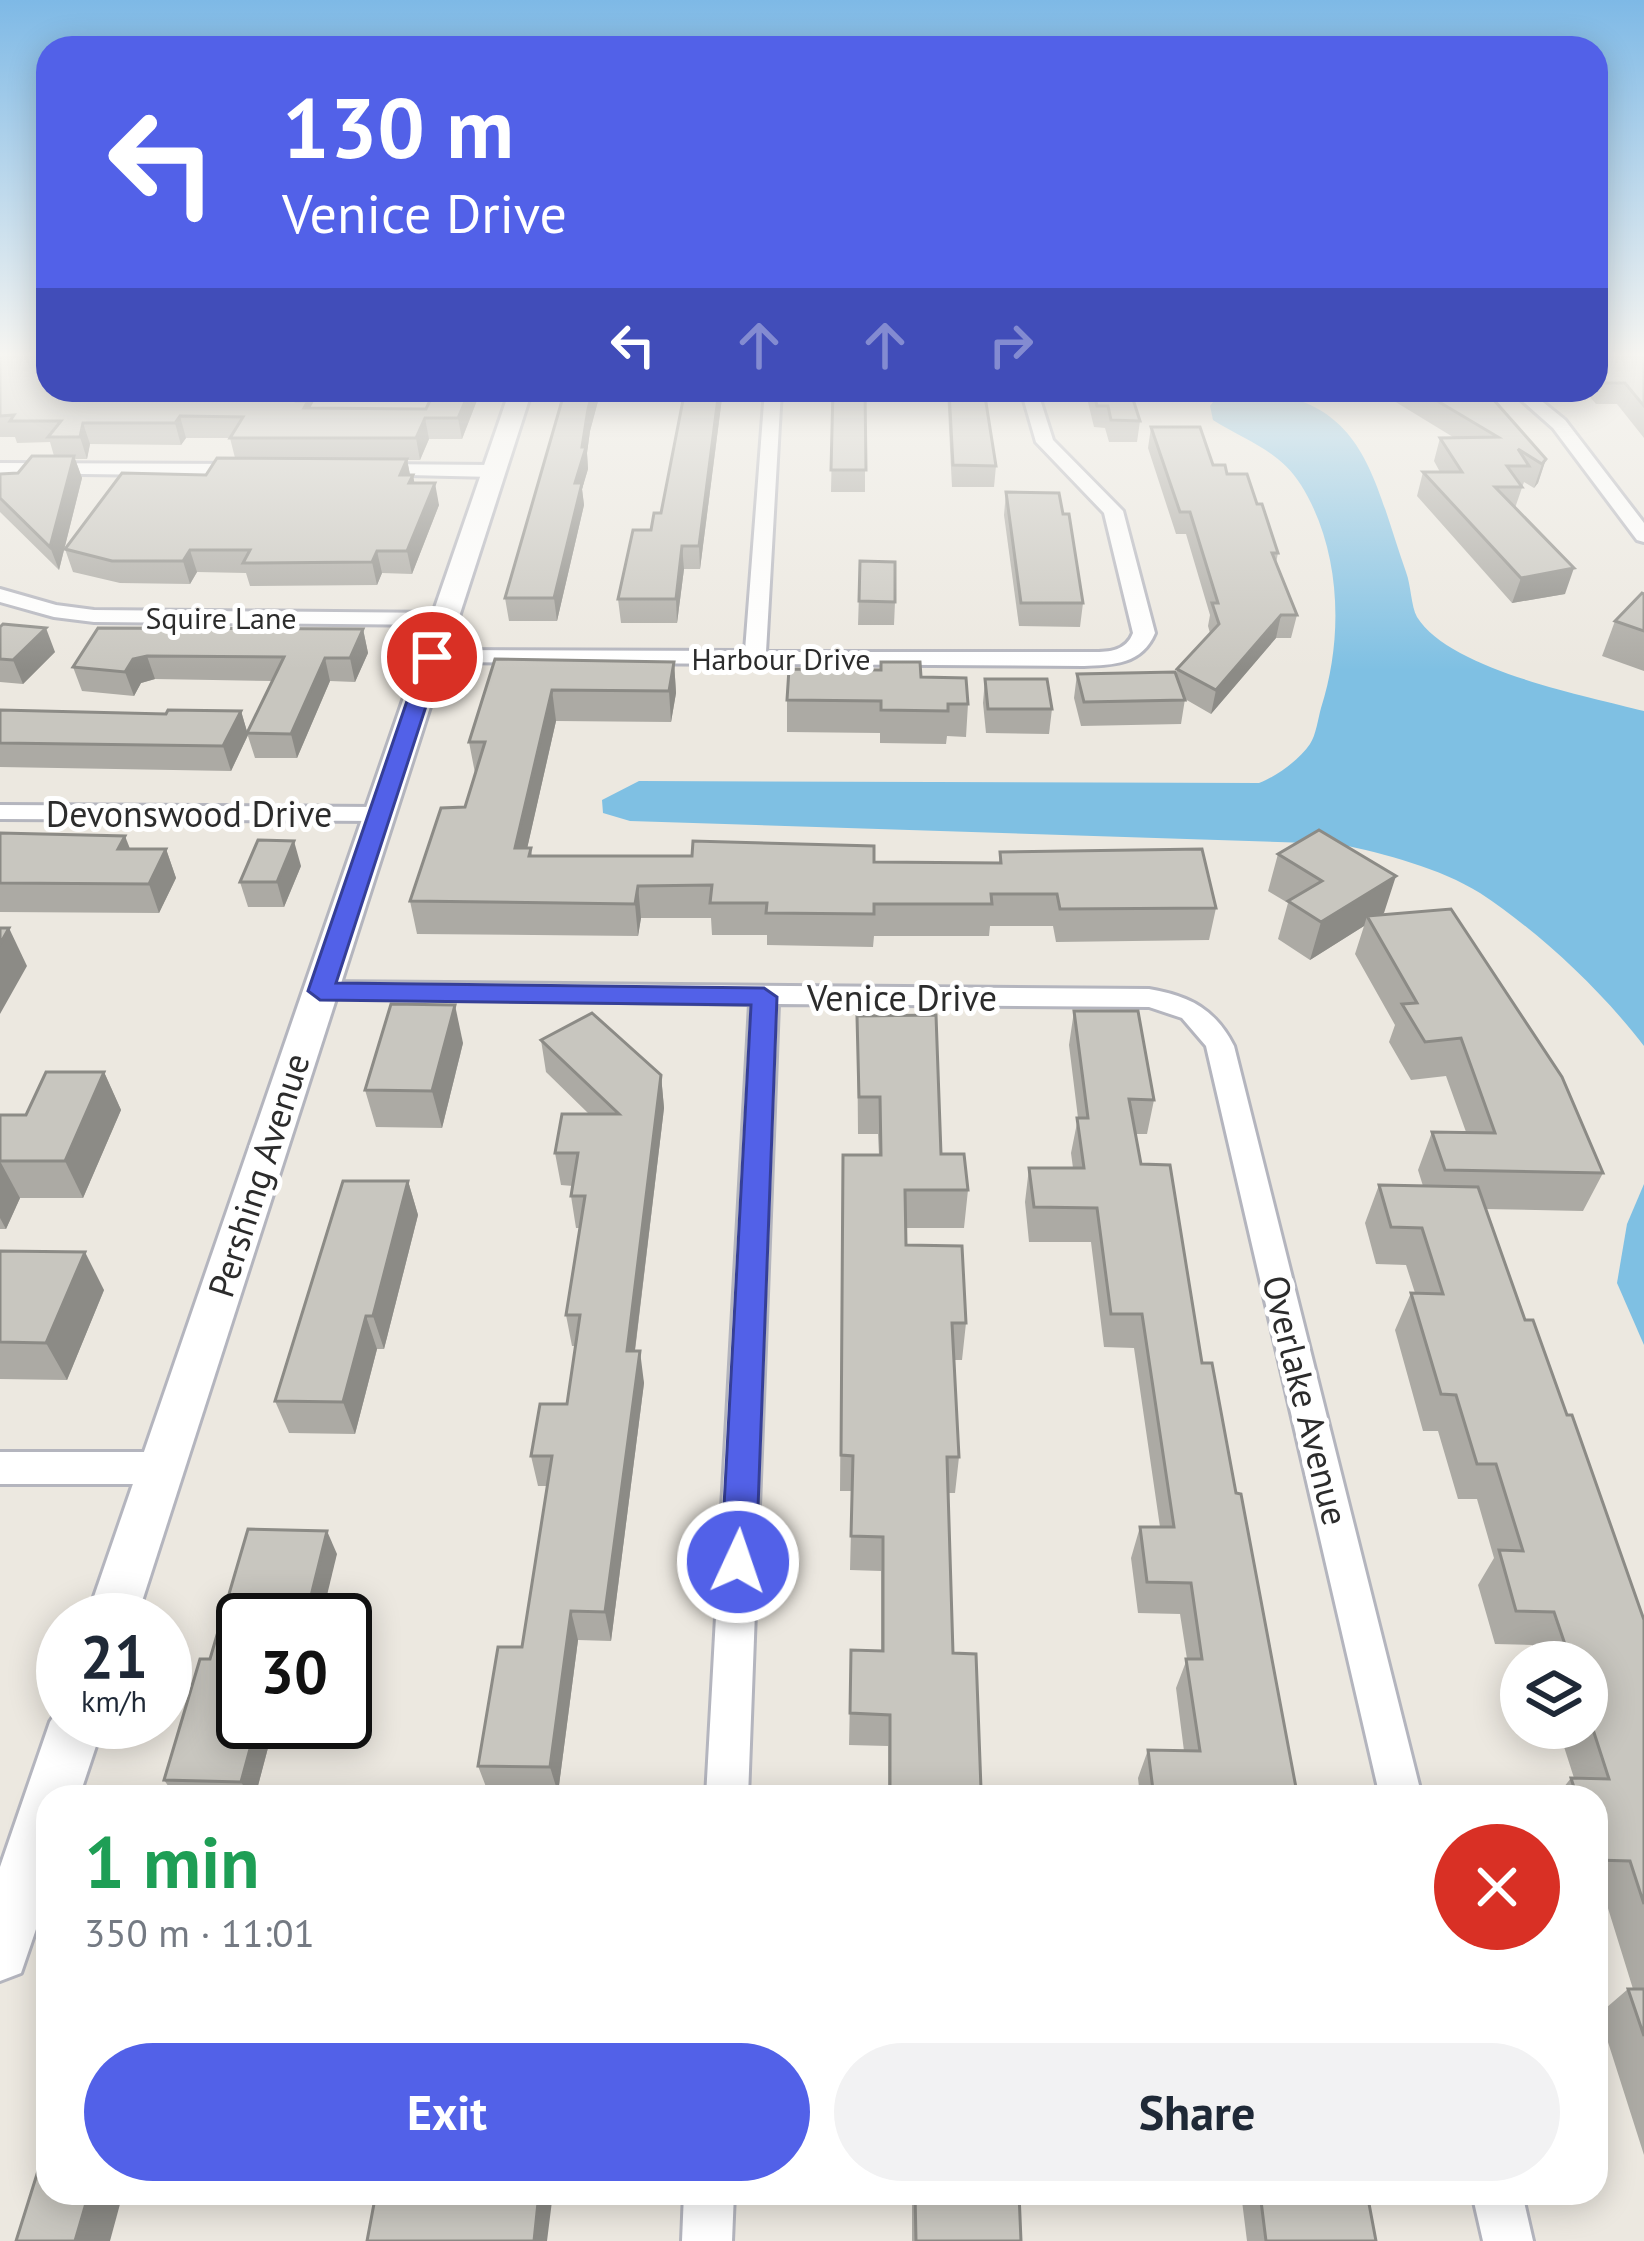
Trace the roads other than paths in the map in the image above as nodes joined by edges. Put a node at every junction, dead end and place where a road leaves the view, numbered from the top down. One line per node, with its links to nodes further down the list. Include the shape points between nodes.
1 (497, 461): 8 (street, Pershing Avenue)
2 (768, 461): 13 (street)
3 (1063, 461): 13 (street, Harbour Drive, via 1113,511 1144,633 1130,654)
4 (1587, 461): 9 (street)
5 (0, 468): 6 (street)
6 (265, 470)
7 (356, 470): 8 (street)
8 (494, 470): 11 (street, Pershing Avenue)
9 (1644, 536)
10 (0, 595): 11 (street, Squire Lane, via 94,616)
11 (445, 619): 12 (street, Pershing Avenue)
12 (432, 657): 13 (street, Harbour Drive); 15 (street, Pershing Avenue)
13 (755, 658)
14 (0, 812): 15 (street, Devonswood Drive)
15 (378, 814): 16 (street, Pershing Avenue)
16 (320, 991): 17 (street, Venice Drive); 20 (street, Pershing Avenue)
17 (764, 997): 18 (street, Venice Drive, via 1149,998); 24 (street)
18 (1194, 1011): 25 (street, Overlake Avenue, via 1220,1046)
19 (0, 1468): 20 (street)
20 (162, 1468): 21 (street, Pershing Avenue)
21 (120, 1593)
22 (68, 1749): 23 (street)
23 (56, 1785)
24 (728, 1785)
25 (1398, 1785)
26 (36, 1844): 27 (street)
27 (0, 1952)
28 (708, 2205): 30 (street)
29 (1500, 2205): 31 (street)
30 (706, 2241)
31 (1508, 2241)

